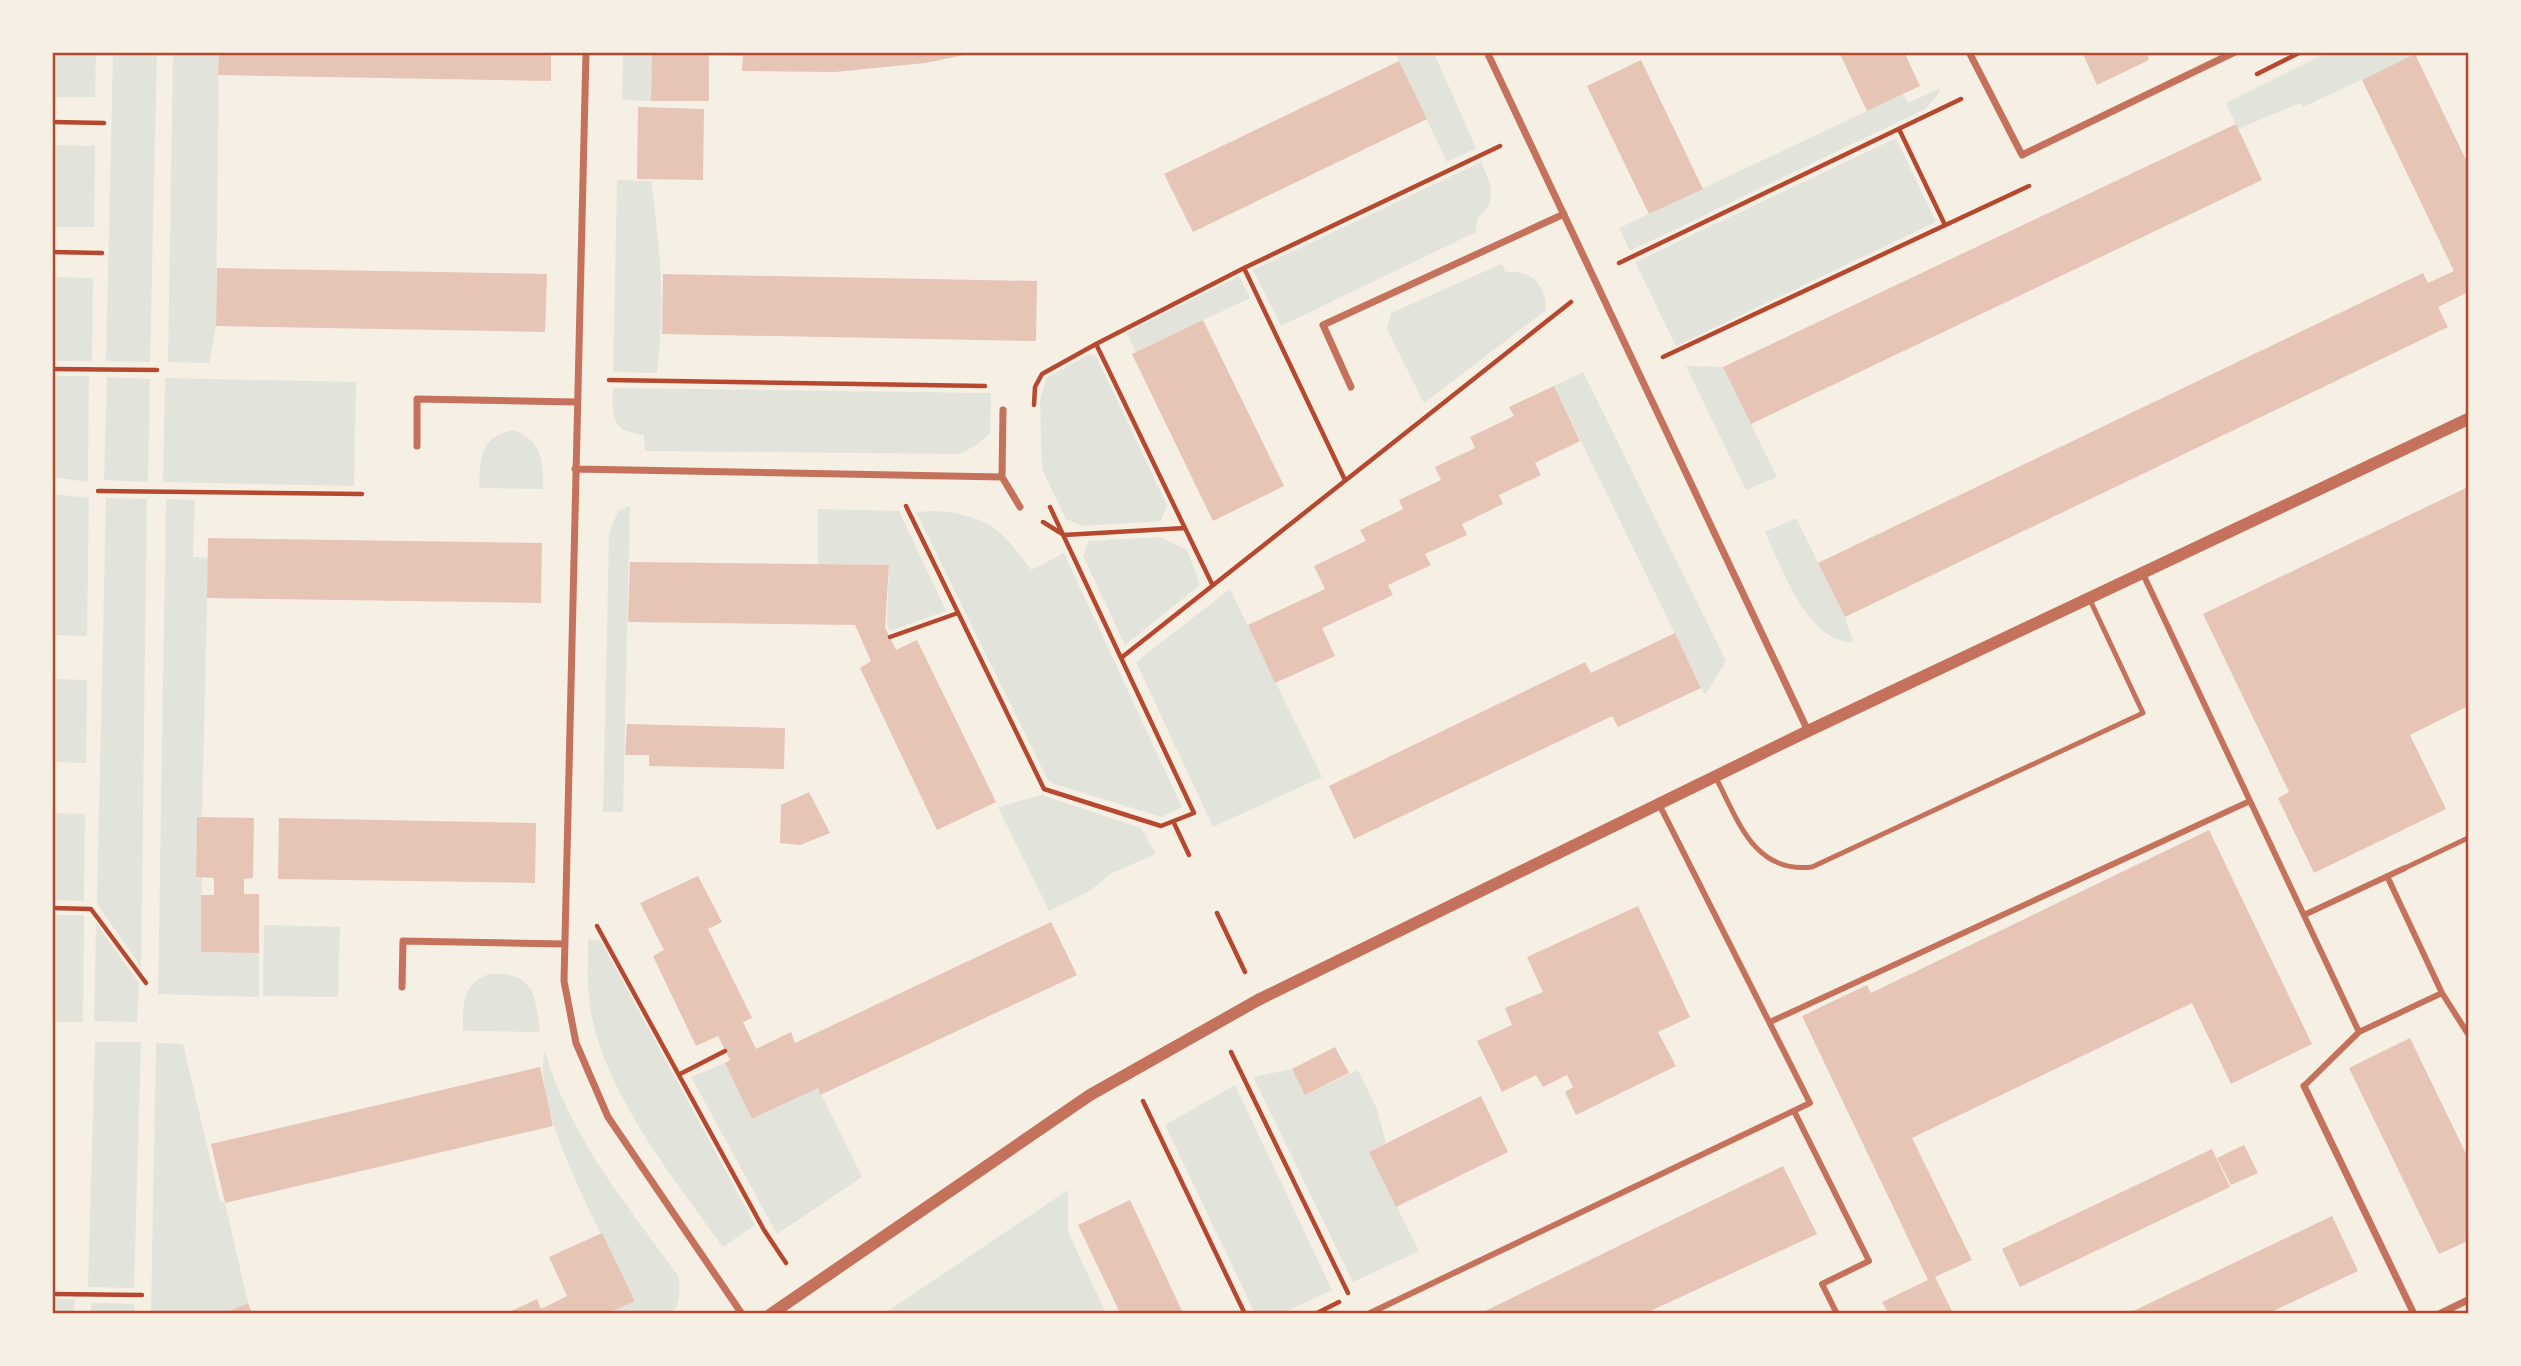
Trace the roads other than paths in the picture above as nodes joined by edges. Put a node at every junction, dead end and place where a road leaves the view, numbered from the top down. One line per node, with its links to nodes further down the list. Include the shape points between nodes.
1 (586, 52): 7 (street)
2 (1487, 52): 5 (street)
3 (1969, 52): 4 (street, via 2022,155)
4 (2235, 52)
5 (1564, 214): 6 (street, via 1323,325); 16 (street)
6 (1350, 387)
7 (576, 402): 10 (street, via 417,399); 11 (street)
8 (1003, 410): 12 (street)
9 (2469, 419): 14 (street)
10 (417, 446)
11 (575, 469): 12 (street); 24 (street)
12 (1002, 477): 13 (street)
13 (1020, 507)
14 (2143, 574): 15 (street); 18 (street)
15 (2090, 599): 16 (street); 17 (lane, via 2143,713 1801,869 1774,862 1751,846)
16 (1808, 732): 17 (street)
17 (1716, 778): 19 (street)
18 (2250, 801): 23 (street); 27 (street)
19 (1660, 806): 27 (street); 34 (street, via 1258,1000 1129,1072)
20 (2469, 838): 21 (lane)
21 (2405, 868): 22 (street)
22 (2387, 876): 23 (street); 26 (street)
23 (2304, 915): 28 (street)
24 (565, 944): 25 (street, via 402,941); 33 (street, via 564,981 576,1043 608,1117)
25 (402, 987)
26 (2442, 993): 28 (street); 29 (street)
27 (1770, 1022): 31 (street, via 1810,1103)
28 (2359, 1032): 30 (street)
29 (2469, 1034)
30 (2304, 1086): 37 (street)
31 (1794, 1111): 35 (street); 36 (street, via 1869,1261 1822,1284)
32 (2469, 1300): 38 (street)
33 (742, 1314)
34 (771, 1314)
35 (1368, 1314)
36 (1837, 1314)
37 (2414, 1314)
38 (2440, 1314)

